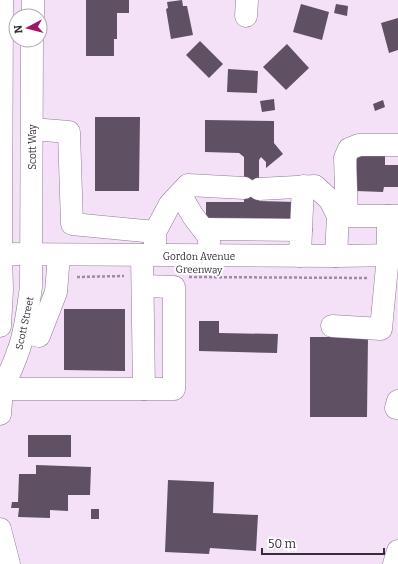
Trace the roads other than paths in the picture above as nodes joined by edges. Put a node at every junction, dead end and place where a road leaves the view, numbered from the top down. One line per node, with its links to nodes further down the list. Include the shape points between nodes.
1 (2, 0): 3 (street)
2 (32, 48): 4 (street, Scott Way)
3 (2, 74): 4 (street); 15 (street)
4 (32, 74): 5 (street, Scott Way)
5 (32, 129): 11 (street, via 69,132); 16 (street, Scott Way)
6 (398, 145): 9 (street, via 359,145 350,149 346,158)
7 (304, 186): 8 (street, via 251,188 188,185); 9 (street, via 315,186); 13 (street)
8 (180, 194): 12 (street); 14 (street, via 170,204)
9 (342, 216): 10 (street); 21 (street)
10 (393, 216): 18 (street)
11 (72, 224): 14 (street); 17 (street)
12 (203, 229): 13 (street); 19 (street, via 208,237)
13 (301, 230): 20 (street)
14 (155, 232): 22 (street)
15 (0, 254): 16 (street, Gordon Avenue); 23 (street)
16 (31, 255): 17 (street, Gordon Avenue); 26 (street, Scott Street, via 31,287)
17 (66, 255): 22 (street, Gordon Avenue); 26 (street, via 57,276 56,292 39,336)
18 (393, 255): 21 (street, Gordon Avenue); 25 (street, via 386,279)
19 (210, 256): 20 (street, Gordon Avenue); 22 (street, Gordon Avenue)
20 (300, 256): 21 (street, Gordon Avenue)
21 (336, 256)
22 (145, 268): 27 (street); 27 (street, via 174,287 174,389)
23 (0, 326)
24 (332, 326): 25 (street)
25 (390, 331)
26 (24, 332): 28 (street, Scott Street)
27 (144, 389): 28 (street)
28 (1, 400)
29 (0, 529): 31 (street)
30 (398, 551): 32 (street)
31 (9, 564)
32 (394, 564)

